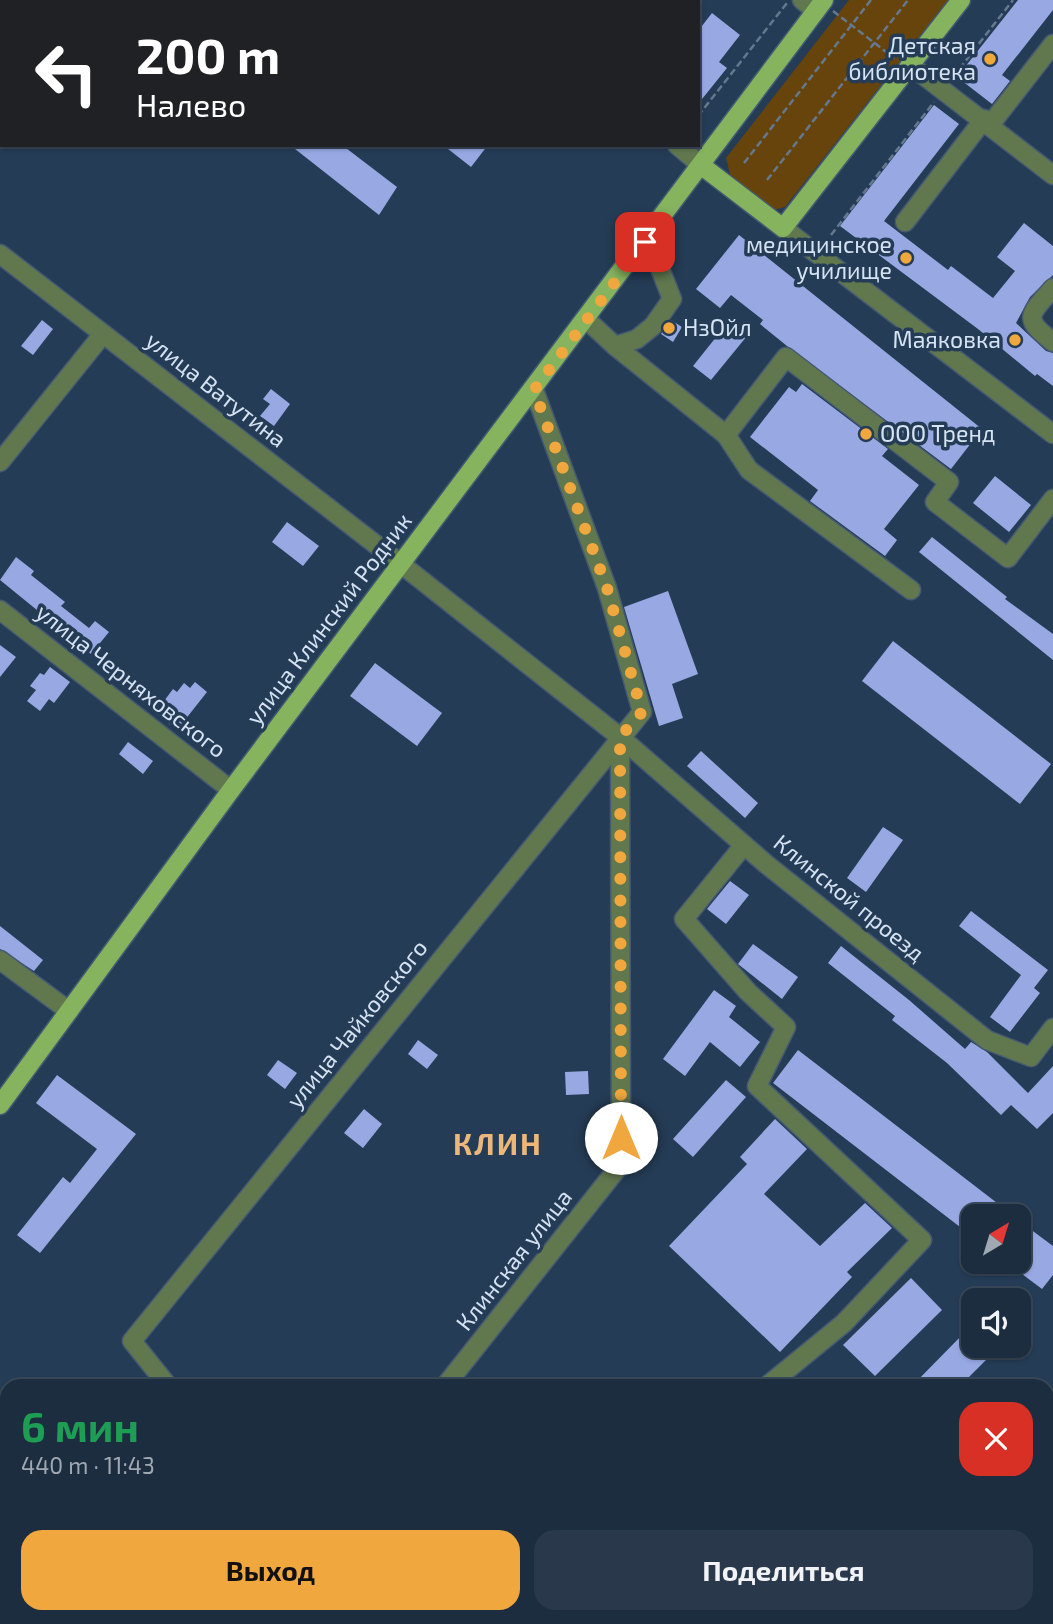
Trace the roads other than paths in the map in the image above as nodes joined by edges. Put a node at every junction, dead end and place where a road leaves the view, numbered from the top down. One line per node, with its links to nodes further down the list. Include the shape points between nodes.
1 (961, 0): 4 (main road)
2 (816, 3): 7 (main road, улица Клинский Родник)
3 (1053, 44): 5 (street)
4 (909, 67): 5 (street); 10 (main road)
5 (987, 122): 8 (street); 9 (street)
6 (679, 147): 7 (street)
7 (702, 166): 10 (main road); 11 (main road, улица Клинский Родник)
8 (1053, 175)
9 (905, 222)
10 (783, 228): 19 (street)
11 (645, 242): 14 (main road, улица Клинский Родник); 17 (street, via 672,299 638,339)
12 (0, 254): 15 (street, улица Ватутина)
13 (1053, 288): 16 (street, via 1031,321)
14 (587, 320): 17 (street); 18 (main road, улица Клинский Родник)
15 (103, 334): 21 (street); 23 (street, улица Ватутина)
16 (1053, 342)
17 (615, 346): 20 (street)
18 (534, 390): 23 (main road, улица Клинский Родник); 26 (street, улица Чайковского, via 607,588 642,712)
19 (1052, 431)
20 (726, 435): 22 (street, via 786,357 949,482 935,502 1008,558); 24 (street, via 749,470)
21 (0, 462)
22 (1053, 499)
23 (401, 564): 26 (street, улица Ватутина); 27 (main road, улица Клинский Родник)
24 (911, 590)
25 (0, 610): 27 (street, улица Черняховского)
26 (620, 737): 28 (street, Клинской проезд); 33 (street, улица Чайковского, via 132,1341); 34 (street, Клинская улица, via 621,1164)
27 (231, 790): 30 (main road, улица Клинский Родник)
28 (744, 845): 31 (street, Клинской проезд, via 987,1040 1031,1057); 35 (street, via 684,919 748,992 786,1027 757,1086 922,1240 844,1323)
29 (0, 960): 30 (street)
30 (69, 1011): 32 (main road, улица Клинский Родник)
31 (1053, 1028)
32 (0, 1105)
33 (162, 1379)
34 (452, 1379)
35 (776, 1379)

